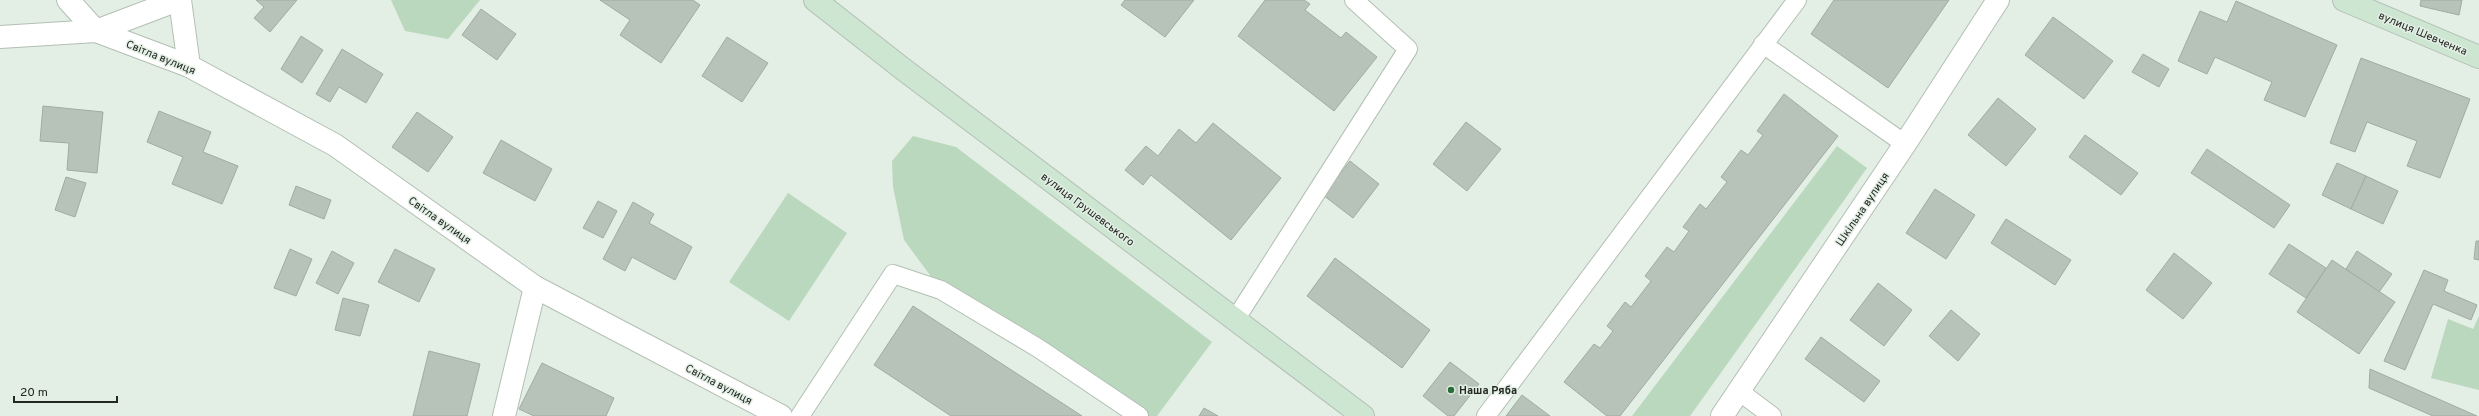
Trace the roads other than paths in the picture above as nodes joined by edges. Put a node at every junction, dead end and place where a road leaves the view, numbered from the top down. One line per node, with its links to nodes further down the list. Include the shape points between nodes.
1 (68, 0): 8 (street)
2 (179, 0): 8 (street, Світла вулиця); 12 (street)
3 (815, 0): 15 (street, вулиця Грушевського)
4 (1354, 0): 15 (lane, via 1408,49)
5 (1797, 0): 10 (lane)
6 (1998, 0): 13 (street, Шкільна вулиця)
7 (2344, 0): 11 (street, вулиця Шевченка)
8 (96, 30): 9 (street, Світла вулиця); 12 (street, Світла вулиця)
9 (0, 37)
10 (1763, 44): 13 (lane); 22 (lane)
11 (2479, 57)
12 (189, 66): 14 (street, Світла вулиця, via 335,145)
13 (1905, 144): 16 (street, Шкільна вулиця)
14 (535, 287): 17 (street); 18 (street, Світла вулиця)
15 (1235, 320): 21 (street, вулиця Грушевського)
16 (1740, 392): 23 (street, Шкільна вулиця); 24 (lane)
17 (504, 416)
18 (781, 416)
19 (800, 416): 20 (lane, via 893,274 941,290 1038,348)
20 (1139, 416)
21 (1363, 416)
22 (1486, 416)
23 (1722, 416)
24 (1772, 416)

